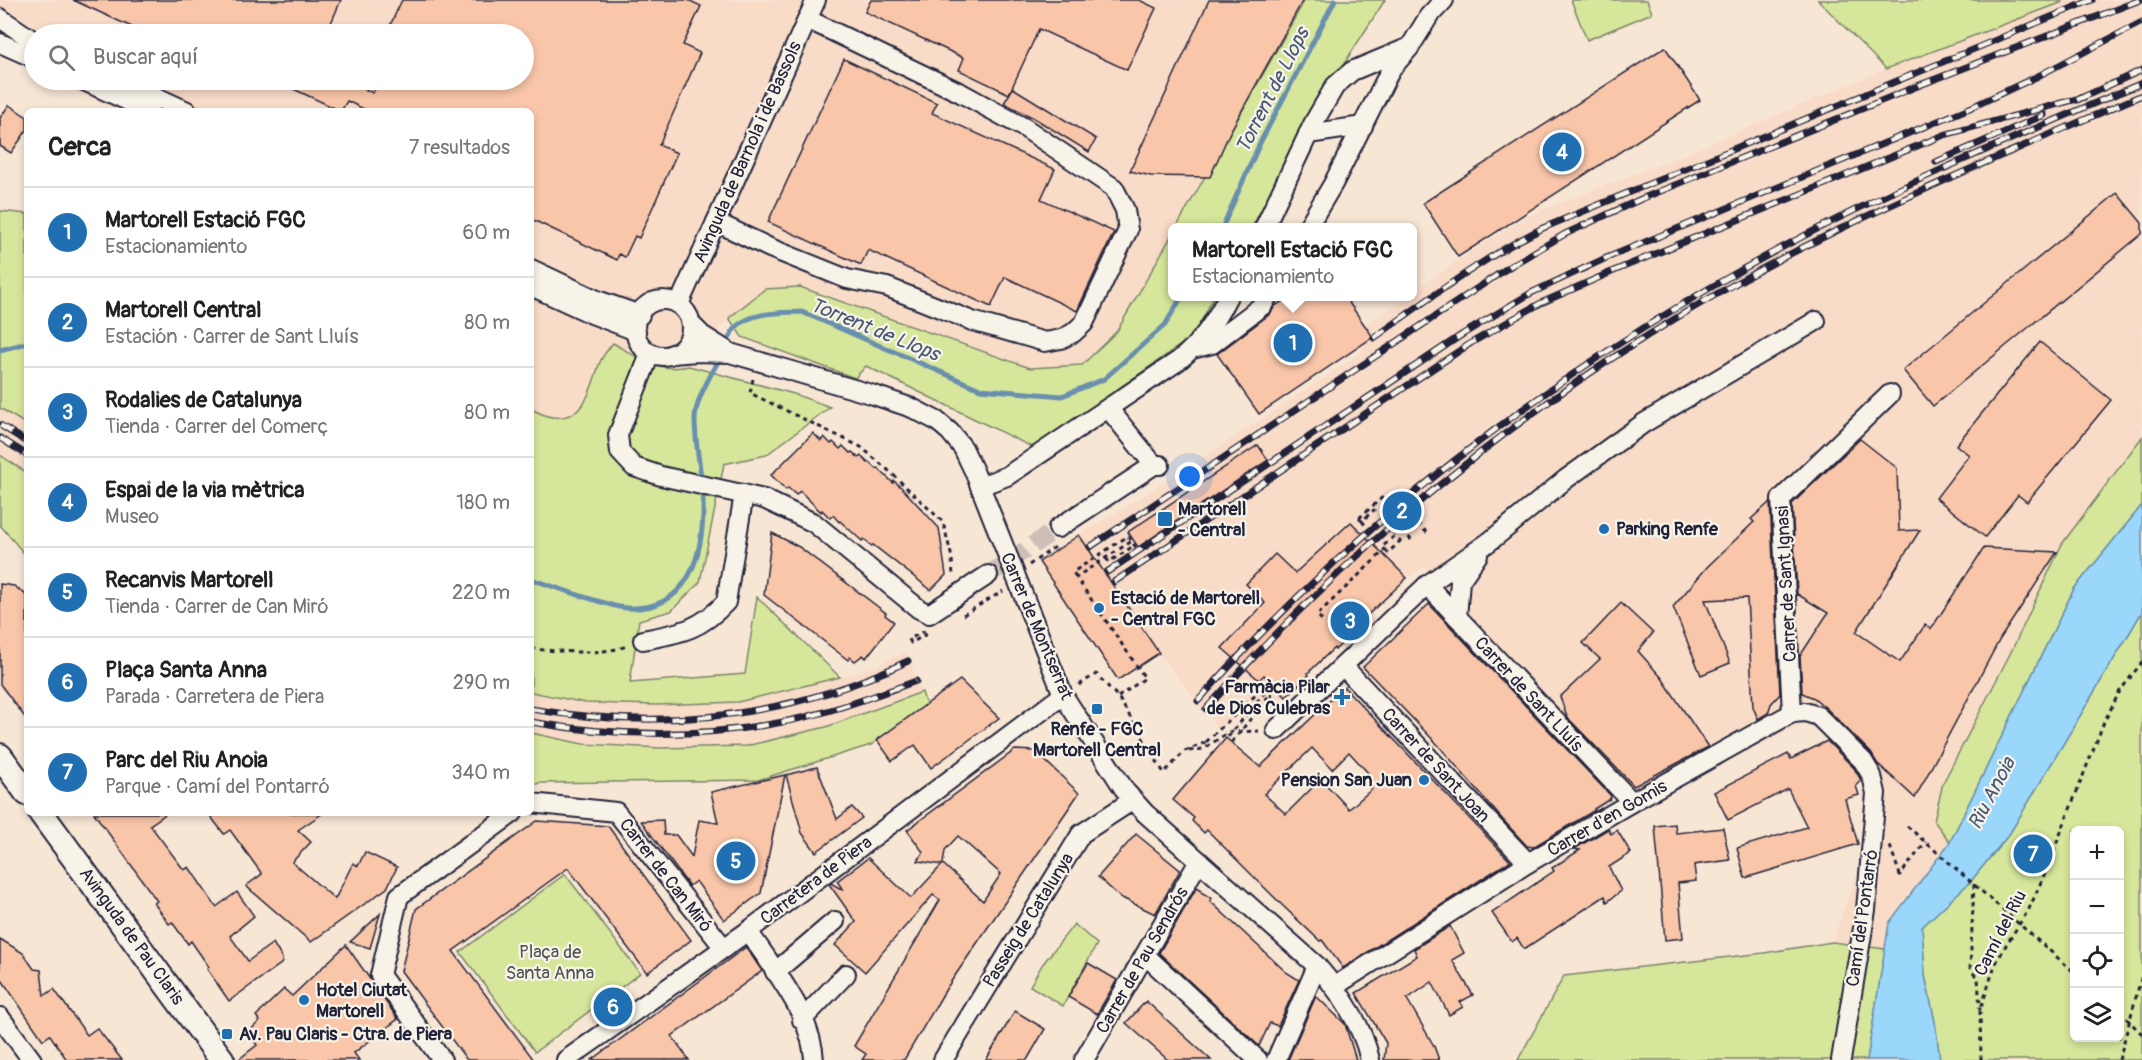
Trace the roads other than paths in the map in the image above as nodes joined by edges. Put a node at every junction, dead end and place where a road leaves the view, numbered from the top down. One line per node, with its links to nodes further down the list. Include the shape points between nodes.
1 (816, 0): 4 (street, Avinguda de Barnola i de Bassols)
2 (1444, 0): 7 (street)
3 (0, 18): 5 (street)
4 (807, 19): 15 (street, Avinguda de Barnola i de Bassols); 15 (street, via 961,93 1093,172 1114,188 1125,210 1128,230 1084,323 1061,339 1045,342 972,321 887,287 847,279)
5 (24, 34)
6 (0, 43): 8 (street)
7 (1410, 46): 13 (street, via 1391,69); 14 (street, via 1352,70 1335,86)
8 (24, 54)
9 (104, 90): 11 (street)
10 (141, 90): 12 (street)
11 (143, 108)
12 (181, 108)
13 (1363, 126): 14 (street); 17 (street)
14 (1308, 134): 16 (street)
15 (716, 222): 22 (street, Avinguda de Barnola i de Bassols)
16 (1266, 223)
17 (1310, 223)
18 (534, 270): 24 (street)
19 (534, 287): 24 (street, via 592,314)
20 (1226, 301): 26 (street)
21 (1265, 301): 26 (street, via 1212,344)
22 (679, 304): 24 (street, via 669,300 652,303); 25 (street)
23 (1816, 321): 34 (street, via 1644,423 1566,479)
24 (638, 323): 27 (street, via 638,340)
25 (697, 337): 28 (street, Carrer de Montserrat); 28 (street); 31 (street, Carrer de Montserrat, via 730,353 924,413 958,441)
26 (1196, 348): 30 (street)
27 (650, 354): 28 (street); 32 (street, via 618,435 620,452 634,467)
28 (672, 354)
29 (1890, 393): 41 (street, Carrer de Sant Ignasi, via 1781,499)
30 (1108, 408): 31 (street, via 1007,476); 33 (street, via 1157,465)
31 (980, 486): 40 (street, Carrer de Montserrat)
32 (744, 494): 35 (street, via 764,499 814,523 929,614); 38 (street, via 726,602 689,631)
33 (1058, 528)
34 (1489, 542): 36 (street); 37 (street, via 1460,581)
35 (988, 575)
36 (1427, 585): 37 (street, Carrer de Sant Lluís); 39 (street)
37 (1457, 617): 46 (street, Carrer de Sant Lluís)
38 (643, 640)
39 (1343, 666): 42 (street); 51 (street, Carrer de Sant Joan)
40 (1063, 695): 45 (street, Carrer de Montserrat); 53 (street, Carretera de Piera)
41 (1792, 713): 46 (street, Carrer d'en Gomis); 72 (street, Camí del Pontarró, via 1818,716 1863,761 1876,793 1866,910)
42 (1276, 730)
43 (0, 756): 44 (main road)
44 (24, 789)
45 (1133, 800): 50 (street, Carrer de Montserrat); 67 (street, Passeig de Catalunya, via 1081,834)
46 (1632, 802): 51 (street, Carrer d'en Gomis)
47 (534, 803): 54 (street, Carrer de Can Miró, via 616,812)
48 (43, 816): 63 (main road, Avinguda de Pau Claris)
49 (509, 816): 64 (street, via 399,896 380,975)
50 (1199, 861): 55 (street, Carrer de Pau Sendrós); 56 (street, Carrer de Montserrat)
51 (1528, 863): 59 (street, Carrer d'en Gomis)
52 (835, 921): 57 (street)
53 (748, 931): 54 (street, Carretera de Piera); 57 (street)
54 (724, 948): 65 (street, Carretera de Piera)
55 (1145, 955): 68 (street, Carrer de Pau Sendrós); 69 (street)
56 (1317, 966): 59 (street, Carrer de Montserrat); 70 (street)
57 (775, 972): 61 (street)
58 (846, 974): 61 (street)
59 (1335, 986): 71 (street, Carrer de Montserrat, via 1362,1033)
60 (0, 1017): 62 (street)
61 (802, 1020): 66 (street, via 813,1044)
62 (32, 1060)
63 (222, 1060)
64 (442, 1060)
65 (566, 1060)
66 (814, 1060)
67 (943, 1060)
68 (1084, 1060)
69 (1258, 1060)
70 (1276, 1060)
71 (1370, 1060)
72 (1841, 1060)

